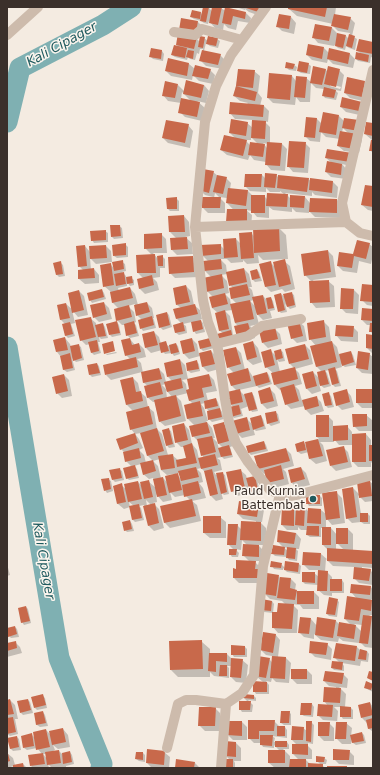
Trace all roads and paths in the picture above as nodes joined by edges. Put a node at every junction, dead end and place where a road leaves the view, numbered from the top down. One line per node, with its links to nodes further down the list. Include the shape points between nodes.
1 (38, 7): 4 (street)
2 (266, 7): 5 (street)
3 (174, 32): 5 (street, via 196,36 202,29)
4 (7, 35)
5 (242, 40): 8 (street, via 216,86 205,122)
6 (373, 70): 7 (street, via 342,203)
7 (346, 222): 8 (street); 9 (street, via 360,232)
8 (195, 227): 11 (street, via 203,300)
9 (373, 236)
10 (301, 319): 11 (street, via 262,326 248,336)
11 (216, 344): 13 (street, via 229,422 236,443 270,490)
12 (373, 475): 13 (street, via 301,494)
13 (280, 494): 14 (street, via 263,566 254,675 242,693)
14 (226, 704): 15 (street, via 196,700 186,700 178,704); 16 (street)
15 (167, 748)
16 (221, 768)

